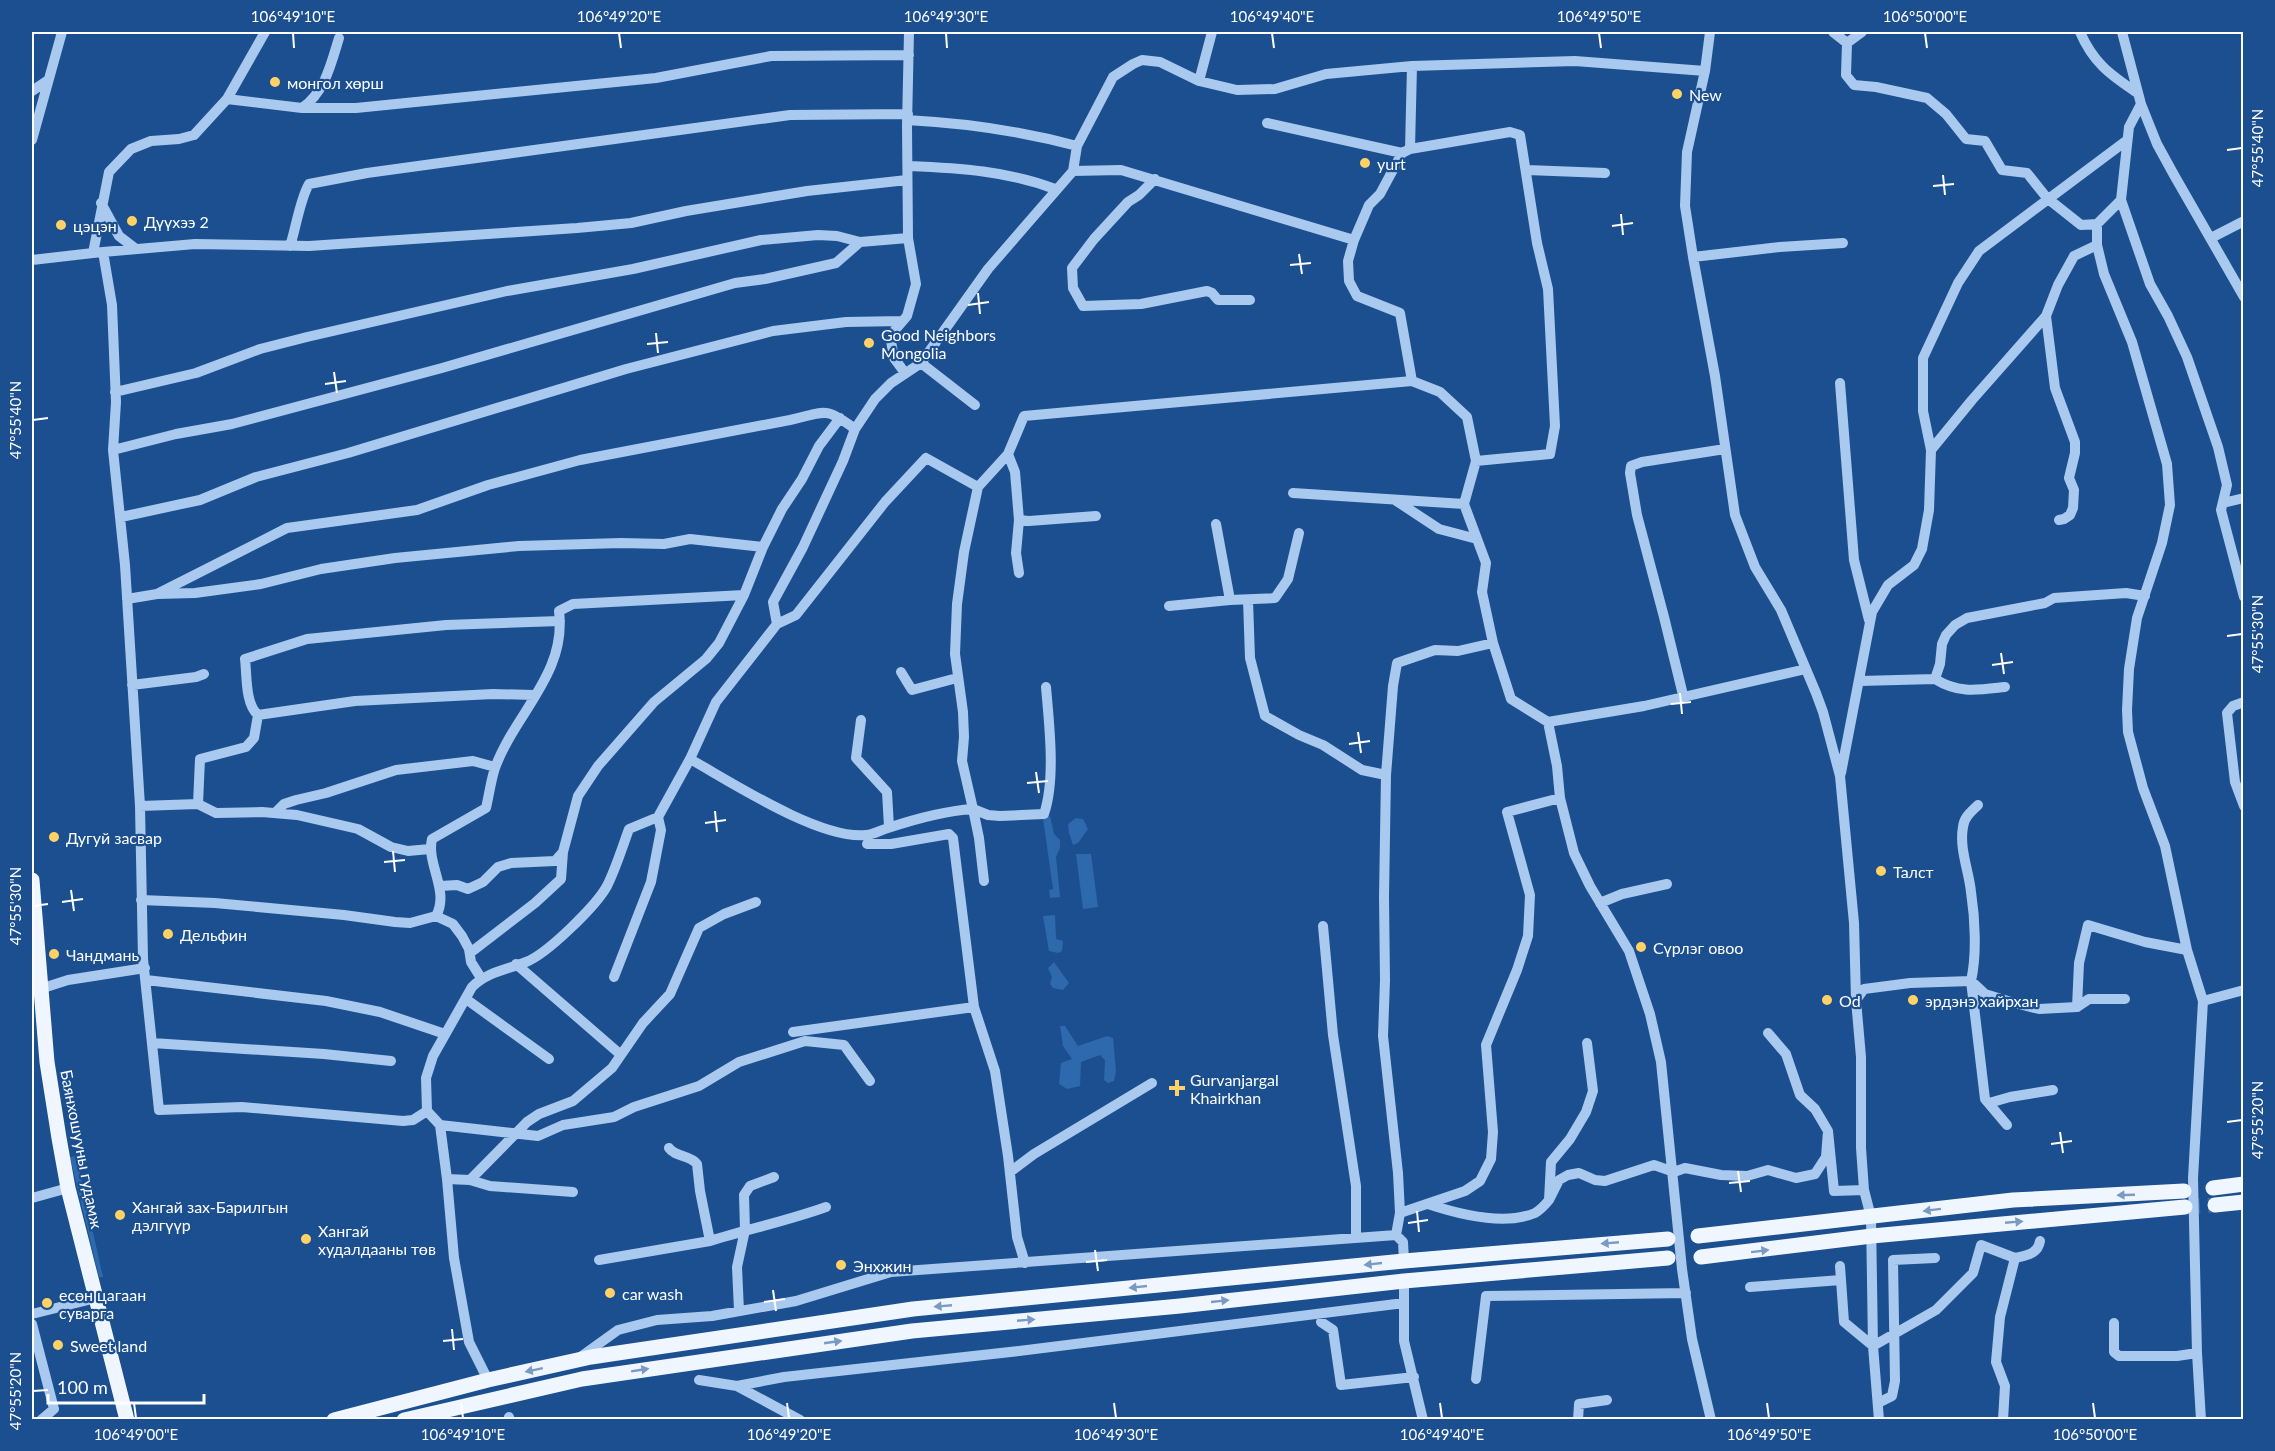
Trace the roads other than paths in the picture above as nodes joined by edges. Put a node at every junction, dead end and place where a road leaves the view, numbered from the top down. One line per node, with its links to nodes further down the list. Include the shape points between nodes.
1 (62, 32): 15 (street)
2 (265, 32): 19 (street)
3 (909, 32): 12 (street)
4 (1212, 32): 16 (street)
5 (1710, 32): 14 (street)
6 (1833, 32): 11 (street)
7 (1862, 32): 11 (street)
8 (2080, 32): 18 (street, via 2092,57)
9 (2121, 32): 18 (street)
10 (339, 38): 21 (street, via 329,72 313,100)
11 (1847, 43): 35 (street, via 1846,75 1854,85 1927,98 1966,139 1985,141 2002,170 2027,173)
12 (909, 55): 21 (street, via 771,56 656,78 575,87 356,108); 22 (street)
13 (1412, 66): 14 (street, via 1575,61); 16 (street, via 1326,74 1275,88 1237,90); 27 (street)
14 (1705, 70): 49 (street, via 1687,152 1685,206)
15 (47, 81): 17 (street); 24 (street)
16 (1199, 81): 26 (street, via 1160,62 1142,60 1124,68 1113,77)
17 (32, 91)
18 (2136, 92): 20 (street)
19 (227, 99): 21 (street); 37 (street, via 194,135 151,141 121,157 109,172)
20 (2140, 104): 25 (street); 41 (street, via 2157,144)
21 (302, 108)
22 (908, 117): 26 (street, via 1038,136); 28 (street); 46 (street, via 790,115 309,184)
23 (1267, 123): 27 (street)
24 (32, 140)
25 (2126, 141): 35 (street); 36 (street)
26 (1077, 146): 30 (street)
27 (1406, 151): 29 (street, via 1514,132 1520,135); 42 (street, via 1369,205)
28 (909, 166): 33 (street); 34 (street, via 1009,175)
29 (1527, 170): 31 (street); 67 (street, via 1548,290 1555,426 1550,454)
30 (1073, 171): 32 (street, via 1121,170); 34 (street)
31 (1605, 173)
32 (1155, 179): 42 (street); 52 (street, via 1128,202 1072,268 1073,288 1083,306 1141,304 1207,291 1218,300)
33 (907, 180): 40 (street); 46 (street, via 807,191 631,223)
34 (1055, 189): 55 (street, via 988,268)
35 (2047, 198): 39 (street, via 2081,225); 65 (street, via 1979,250 1958,283 1923,358 1923,411)
36 (2121, 200): 39 (street); 72 (street, via 2150,284 2196,381 2227,485)
37 (101, 203): 47 (street, via 119,236); 48 (street)
38 (2244, 221): 41 (street)
39 (2097, 224): 45 (street)
40 (908, 238): 43 (street); 54 (street, via 916,284)
41 (2211, 238): 51 (street)
42 (1354, 240): 57 (street, via 1348,261 1349,281 1357,296 1400,313)
43 (860, 242): 59 (street, via 818,235 761,240 643,267 507,291 260,349 196,373); 64 (street, via 836,262 735,284 232,424)
44 (1843, 243): 49 (street)
45 (2097, 245): 53 (street, via 2074,256); 85 (street, via 2104,274 2132,342 2167,464 2170,505)
46 (290, 246): 47 (street, via 195,244)
47 (137, 249): 48 (street)
48 (98, 252): 50 (street); 59 (street, via 112,305)
49 (1693, 258): 63 (street)
50 (32, 260)
51 (2244, 297)
52 (1250, 300)
53 (2046, 316): 65 (street); 77 (street, via 2055,388 2075,442 2068,478 2074,490 2073,508 2070,515)
54 (902, 321): 56 (street, via 895,330 891,350); 75 (street, via 846,322 773,331 626,369 370,447 256,477 200,500)
55 (921, 363): 56 (street); 60 (street)
56 (905, 373): 62 (street, via 875,399)
57 (1412, 381): 66 (street, via 1024,416); 67 (street, via 1440,392 1467,417)
58 (1840, 383): 92 (street, via 1854,560)
59 (115, 392): 64 (street)
60 (975, 405)
61 (840, 418): 62 (street); 81 (street, via 819,446); 83 (street, via 825,412 580,460 488,485 417,510 287,528)
62 (855, 429): 93 (street, via 803,547 773,602)
63 (1725, 449): 95 (street, via 1735,515 1744,542 1781,610); 105 (street, via 1631,466 1637,515)
64 (113, 450): 75 (street)
65 (1931, 450): 92 (street, via 1929,510 1922,549 1914,565 1880,596)
66 (1008, 454): 68 (street); 76 (street, via 1015,472)
67 (1476, 461): 73 (street)
68 (978, 487): 93 (street, via 926,458 885,502 796,615); 98 (street, via 957,604)
69 (1293, 492): 71 (street)
70 (2244, 498): 72 (street)
71 (1393, 499): 73 (street); 80 (street, via 1439,529)
72 (2223, 503): 86 (street)
73 (1464, 504): 80 (street)
74 (1096, 516): 76 (street)
75 (121, 517): 87 (street)
76 (1019, 520): 82 (street)
77 (2059, 520)
78 (1216, 524): 88 (street)
79 (1299, 533): 89 (street, via 1288,579 1275,598)
80 (1477, 539): 94 (street, via 1486,563 1482,592)
81 (763, 547): 83 (street, via 690,539 664,544 519,546 395,558 321,569 261,584); 84 (street)
82 (1019, 573)
83 (157, 594): 87 (street)
84 (744, 594): 91 (street, via 573,604 559,611); 125 (street, via 706,659 654,702 597,766 578,796)
85 (2145, 596): 99 (street, via 2126,592 2054,598 1967,618 1946,635); 135 (street, via 2137,618 2129,669 2128,732 2143,788 2165,846)
86 (2244, 597)
87 (126, 599): 101 (street)
88 (1230, 600): 89 (street); 90 (street)
89 (1248, 600): 112 (street, via 1250,658 1265,716 1362,770)
90 (1169, 606)
91 (560, 621): 104 (street, via 550,673); 107 (street, via 446,625 307,639 284,646 245,659 249,695)
92 (1869, 623): 100 (street)
93 (777, 624): 110 (street, via 716,702)
94 (1493, 643): 109 (street, via 1510,699); 112 (street, via 1458,651 1436,650 1397,663)
95 (1806, 669): 105 (street); 113 (street, via 1823,712)
96 (901, 672): 98 (street, via 912,690)
97 (204, 674): 101 (street)
98 (957, 678): 119 (street, via 963,712 962,761)
99 (1935, 679): 100 (street); 103 (street, via 1949,688 1972,691)
100 (1860, 681): 113 (street)
101 (132, 685): 117 (street)
102 (1046, 687): 119 (street, via 1051,743 1044,814 1000,816)
103 (2005, 687)
104 (534, 695): 107 (street, via 355,701); 111 (street)
105 (1683, 695): 109 (street, via 1644,706)
106 (2244, 702): 118 (street, via 2227,713 2235,782)
107 (258, 715): 115 (street, via 254,738 246,747 200,759)
108 (861, 720): 122 (street, via 856,758 887,792)
109 (1548, 722): 114 (street)
110 (690, 759): 121 (street); 122 (street, via 752,795 821,827 867,835)
111 (495, 767): 120 (street, via 473,761 396,770 284,804); 124 (street, via 486,808 440,832 432,838)
112 (1386, 775): 187 (street, via 1383,1036)
113 (1840, 776): 147 (street, via 1854,923)
114 (1560, 798): 132 (street, via 1579,865); 183 (street, via 1507,812 1530,895 1528,936 1486,1045 1493,1132 1491,1159 1480,1181 1465,1191)
115 (198, 804): 117 (street); 120 (street, via 216,813)
116 (1978, 805): 142 (street, via 1967,815 1962,828 1971,892)
117 (141, 806): 130 (street)
118 (2244, 806)
119 (973, 809): 122 (street, via 954,810); 127 (street)
120 (275, 813): 124 (street, via 344,824 408,851)
121 (658, 817): 137 (street, via 629,829 606,887 589,910 548,947); 139 (street, via 661,830 651,882)
122 (889, 827)
123 (867, 844): 149 (street, via 950,834 953,838)
124 (430, 849): 129 (street)
125 (563, 852): 129 (street, via 555,861 498,867 483,882 468,889); 136 (street, via 561,879)
126 (32, 880): 143 (main road, Баянхошууны гудамж)
127 (984, 881)
128 (1667, 884): 132 (street)
129 (440, 886): 133 (street, via 441,903)
130 (141, 900): 133 (street, via 247,906 410,923); 138 (street)
131 (756, 902): 156 (street, via 699,928 670,994)
132 (1600, 903): 170 (street, via 1629,951 1650,1014 1661,1062)
133 (436, 916): 136 (street, via 453,924)
134 (1323, 926): 193 (street, via 1333,1035 1356,1186)
135 (2187, 950): 148 (street); 150 (street, via 2088,925 2079,963)
136 (470, 953): 140 (street)
137 (516, 964): 140 (street); 156 (street)
138 (145, 968): 141 (street); 143 (street)
139 (614, 976)
140 (481, 978): 145 (street)
141 (146, 980): 153 (street, via 326,1001 380,1012); 154 (street)
142 (1971, 981): 147 (street, via 1864,989); 150 (street, via 1985,994 2038,1009); 162 (street, via 1985,1099)
143 (40, 989): 175 (main road, Баянхошууны гудамж, via 47,1062)
144 (2244, 990): 148 (street)
145 (466, 999): 153 (street); 157 (street)
146 (2125, 999): 150 (street, via 2089,999)
147 (1856, 1000): 177 (street)
148 (2203, 1001): 218 (street, via 2193,1178)
149 (974, 1007): 151 (street); 169 (street, via 995,1071)
150 (2077, 1007)
151 (793, 1032)
152 (1768, 1033): 166 (street, via 1786,1054 1800,1095 1815,1109)
153 (445, 1034): 163 (street, via 426,1078)
154 (152, 1043): 158 (street); 163 (street, via 159,1110 242,1107 403,1121)
155 (1587, 1043): 181 (street, via 1593,1091 1570,1140 1551,1162)
156 (621, 1055): 167 (street, via 612,1068 573,1101 539,1114)
157 (549, 1059)
158 (391, 1061)
159 (870, 1081): 167 (street, via 844,1045 805,1041 739,1062 699,1086 614,1117 563,1125 538,1136)
160 (1152, 1083): 169 (street)
161 (2053, 1090): 162 (street)
162 (1989, 1103): 165 (street)
163 (427, 1111): 164 (street)
164 (440, 1125): 167 (street); 172 (street)
165 (2007, 1125)
166 (1828, 1131): 170 (street, via 1826,1156 1815,1174 1796,1178 1768,1170 1747,1176 1685,1168); 177 (street, via 1834,1191)
167 (514, 1134): 173 (street)
168 (669, 1148): 195 (street, via 697,1164)
169 (1010, 1172): 203 (street, via 1017,1237)
170 (1674, 1172): 181 (street, via 1654,1166 1605,1181 1579,1173 1568,1175 1559,1180); 208 (street)
171 (774, 1177): 189 (street, via 746,1190)
172 (447, 1179): 173 (street); 222 (street, via 454,1258 469,1342)
173 (470, 1180): 179 (street, via 490,1186)
174 (2244, 1184): 176 (main road)
175 (68, 1188): 180 (street); 209 (main road, Баянхошууны гудамж)
176 (2212, 1188)
177 (1864, 1190): 188 (street)
178 (2184, 1191): 188 (main road, one-way to 188, via 2013,1200)
179 (573, 1192)
180 (32, 1198)
181 (1549, 1200): 183 (street, via 1537,1212 1496,1219 1453,1213)
182 (2244, 1202): 184 (main road)
183 (1427, 1204): 187 (street)
184 (2215, 1205)
185 (826, 1208): 189 (street)
186 (2185, 1208): 192 (main road, one-way to 186)
187 (1400, 1213): 190 (street)
188 (1872, 1217): 191 (main road); 192 (street)
189 (745, 1230): 195 (street); 211 (street, via 737,1267)
190 (1396, 1235): 193 (street); 202 (street, via 1403,1242)
191 (1698, 1236)
192 (1872, 1236): 197 (main road, one-way to 192); 217 (street)
193 (1356, 1237): 203 (street)
194 (1668, 1239): 202 (main road, one-way to 202)
195 (710, 1241): 201 (street)
196 (2040, 1241): 200 (street, via 2034,1253)
197 (1701, 1257)
198 (1668, 1258): 206 (main road)
199 (1935, 1258): 216 (street, via 1893,1260)
200 (2015, 1258): 216 (street, via 1981,1245 1967,1280 1936,1310); 236 (street, via 2001,1317 1996,1362 2005,1386)
201 (600, 1260)
202 (1404, 1261): 219 (main road, one-way to 219, via 913,1309)
203 (1025, 1263): 211 (street, via 891,1272 796,1301)
204 (1840, 1266): 205 (street)
205 (1841, 1280): 207 (street); 217 (street, via 1844,1322)
206 (1404, 1281): 210 (street); 230 (main road, one-way to 206, via 582,1379 912,1331)
207 (1750, 1287)
208 (1686, 1293): 221 (street, via 1486,1296); 234 (street, via 1692,1339)
209 (96, 1298): 212 (street); 228 (main road, Баянхошууны гудамж)
210 (1404, 1303): 220 (street, via 1404,1341); 224 (street, via 1019,1352 784,1377)
211 (740, 1311): 219 (street, via 657,1320 618,1330)
212 (32, 1314)
213 (1321, 1322): 220 (street, via 1333,1330 1341,1385)
214 (2114, 1323): 218 (street, via 2114,1352 2119,1356)
215 (32, 1324): 227 (street, via 54,1409)
216 (1895, 1334): 217 (street); 226 (street, via 1892,1396)
217 (1874, 1346): 226 (street)
218 (2197, 1353): 237 (street)
219 (573, 1361): 222 (main road, one-way to 222)
220 (1414, 1377): 232 (street)
221 (1476, 1379)
222 (488, 1380): 229 (main road)
223 (699, 1380): 224 (street)
224 (737, 1386): 231 (street)
225 (1607, 1400): 233 (street, via 1579,1404)
226 (1878, 1403): 235 (street)
227 (41, 1419)
228 (127, 1419)
229 (334, 1419)
230 (404, 1419)
231 (800, 1419)
232 (1423, 1419)
233 (1578, 1419)
234 (1711, 1419)
235 (1879, 1419)
236 (2003, 1419)
237 (2201, 1419)

